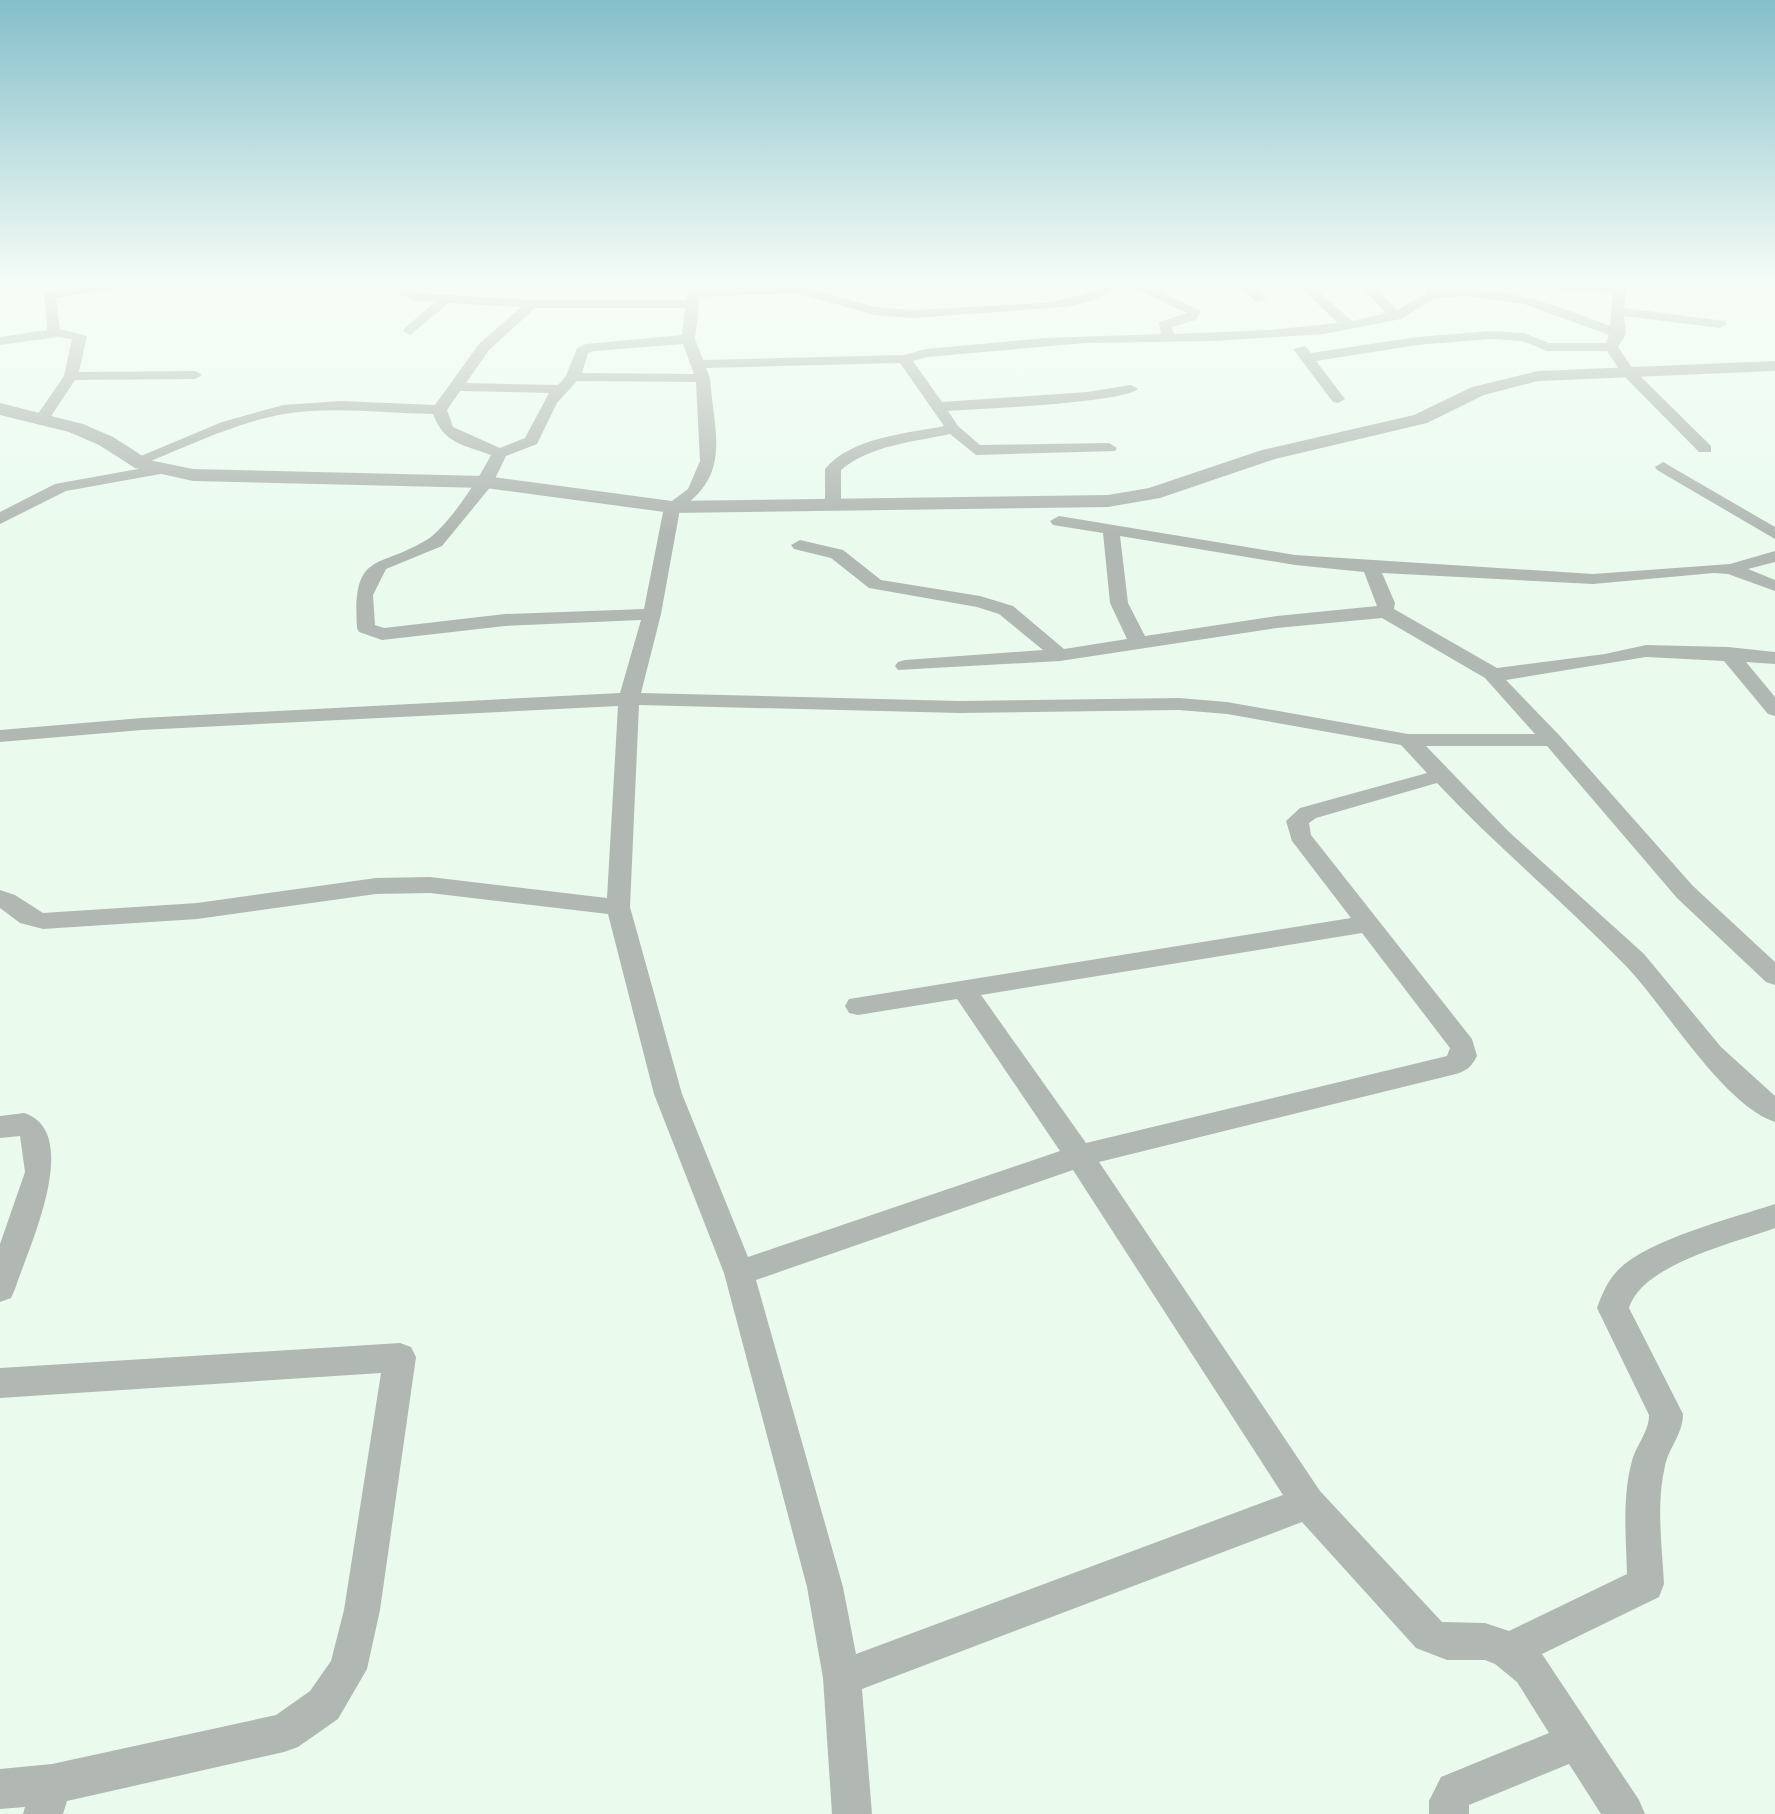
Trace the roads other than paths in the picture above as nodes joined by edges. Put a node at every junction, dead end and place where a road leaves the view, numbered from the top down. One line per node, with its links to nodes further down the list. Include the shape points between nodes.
1 (73, 366): 13 (street)
2 (472, 366): 15 (street)
3 (578, 366): 14 (street)
4 (700, 366): 10 (street)
5 (792, 366): 10 (street)
6 (909, 366): 19 (street)
7 (1314, 366): 18 (street)
8 (1624, 366): 11 (street)
9 (1775, 366): 11 (street)
10 (702, 371): 14 (street); 32 (street, via 708,461 694,492)
11 (1628, 372): 25 (street); 31 (street, via 1538,376 1497,385 1420,419 1269,454 1153,494 1108,501)
12 (195, 375): 13 (street)
13 (71, 376): 22 (street)
14 (573, 377): 16 (street)
15 (458, 387): 16 (street); 21 (street)
16 (560, 389): 26 (street, via 531,441)
17 (1131, 389): 19 (street)
18 (1338, 399)
19 (940, 407): 23 (street)
20 (0, 409): 22 (street)
21 (439, 410): 26 (street, via 453,435); 27 (street, via 285,409)
22 (43, 418): 27 (street, via 106,441)
23 (953, 429): 24 (street, via 976,450); 31 (street, via 879,445 839,462 833,469)
24 (1109, 448)
25 (1705, 449)
26 (500, 453): 30 (street)
27 (137, 461): 29 (street)
28 (1663, 467): 35 (street)
29 (160, 470): 30 (street); 33 (street, via 61,487)
30 (486, 482): 32 (street); 43 (street, via 436,542 379,566 364,595 366,628 382,634 505,620)
31 (833, 504): 32 (street)
32 (672, 507): 43 (street)
33 (0, 519)
34 (1059, 521): 36 (street)
35 (1772, 528)
36 (1111, 530): 39 (street); 44 (street, via 1119,603)
37 (800, 545): 46 (street, via 837,554 875,584 1006,610)
38 (1775, 556): 40 (street)
39 (1371, 567): 40 (street, via 1593,579); 42 (street, via 1386,603)
40 (1731, 569): 41 (street)
41 (1775, 586)
42 (1384, 611): 44 (street); 49 (street)
43 (652, 614): 50 (street)
44 (1139, 644): 46 (street)
45 (1728, 653): 47 (street); 49 (street, via 1646,651); 51 (street)
46 (1060, 655): 48 (street)
47 (1775, 658)
48 (905, 666)
49 (1495, 675): 54 (street, via 1496,684)
50 (629, 699): 52 (street); 53 (street, via 959,707 1203,705); 57 (street)
51 (1775, 710)
52 (0, 736)
53 (1408, 740): 54 (street); 55 (street)
54 (1553, 740): 59 (street, via 1685,892)
55 (1439, 776): 58 (street, via 1308,813 1297,821 1300,836); 62 (street, via 1635,960 1712,1054)
56 (0, 898): 57 (street, via 24,918 43,921 197,911 430,885)
57 (618, 907): 66 (street, via 668,1094)
58 (1368, 924): 60 (street); 64 (street, via 1463,1046 1464,1056 1456,1064)
59 (1775, 976)
60 (963, 989): 61 (street); 64 (street)
61 (858, 1006)
62 (1775, 1111)
63 (0, 1127): 67 (street, via 24,1124 33,1131 39,1172)
64 (1079, 1156): 66 (street); 69 (street)
65 (1775, 1216): 70 (street, via 1669,1254 1618,1289 1613,1308 1666,1414 1645,1480 1646,1584)
66 (739, 1273): 71 (street, via 825,1587)
67 (0, 1289)
68 (0, 1383): 74 (street, via 400,1357 362,1610 348,1669 324,1705 284,1733)
69 (1308, 1503): 70 (street, via 1429,1635 1444,1643 1489,1641); 71 (street)
70 (1510, 1650): 72 (street, via 1530,1669)
71 (842, 1678): 75 (street)
72 (1578, 1741): 76 (street, via 1455,1791); 77 (street)
73 (0, 1789): 74 (street)
74 (47, 1799)
75 (852, 1814)
76 (1449, 1814)
77 (1625, 1814)

